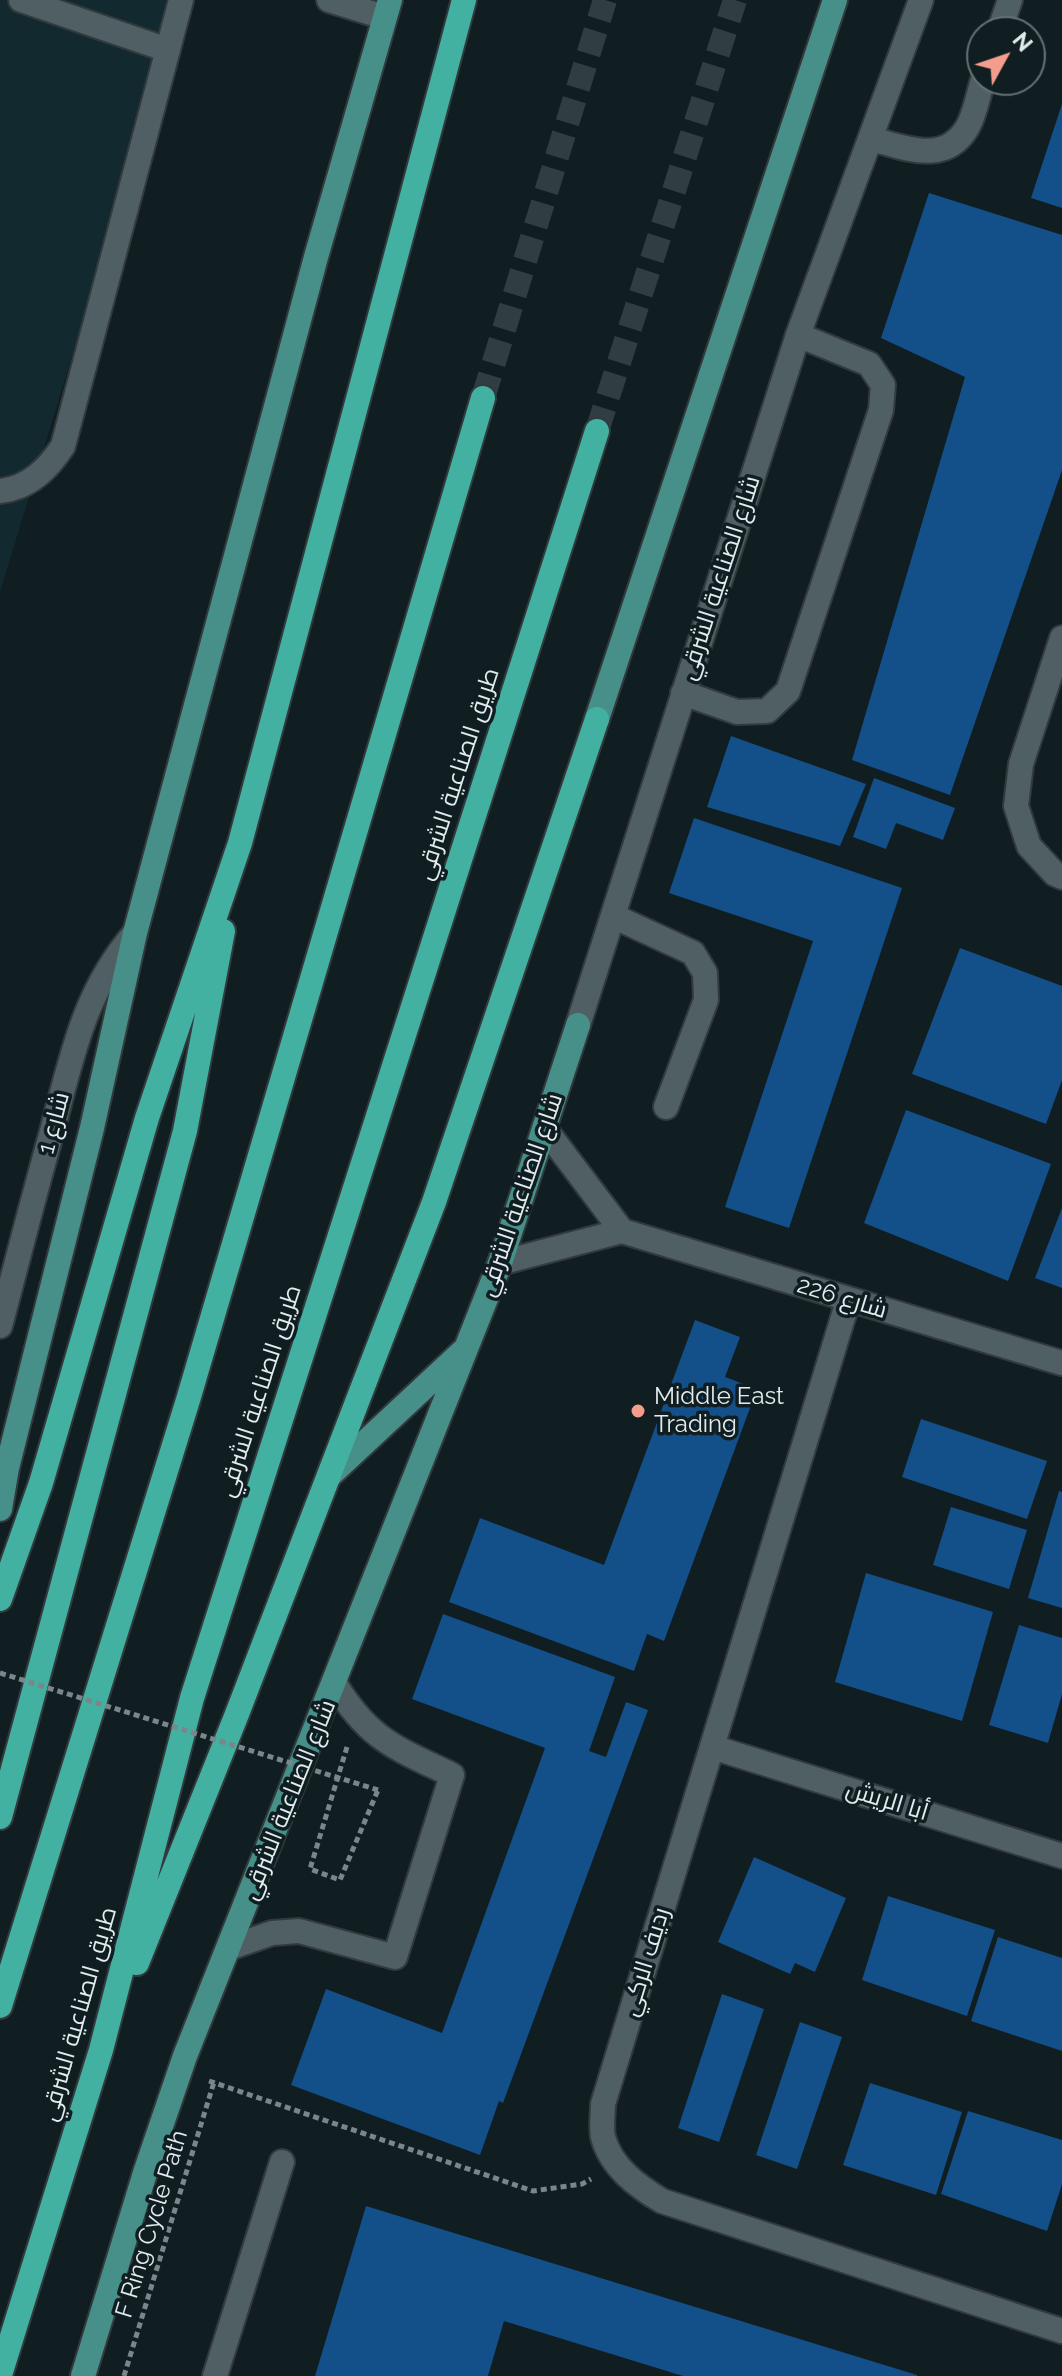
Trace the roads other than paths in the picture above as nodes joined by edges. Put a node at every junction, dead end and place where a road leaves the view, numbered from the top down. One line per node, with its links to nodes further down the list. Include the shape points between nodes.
1 (21, 0): 8 (street)
2 (181, 0): 8 (street)
3 (329, 0): 7 (street)
4 (464, 0): 18 (highway)
5 (835, 0): 17 (main road)
6 (921, 0): 10 (street, شارع الصناعية الشرقي)
7 (387, 9): 21 (main road)
8 (168, 50): 14 (street, via 63,446 41,473)
9 (978, 96): 10 (street, via 967,129 948,146 930,153)
10 (871, 139): 11 (street, شارع الصناعية الشرقي)
11 (798, 335): 16 (street, شارع الصناعية الشرقي); 16 (street, via 869,364 883,385 881,410 788,691 767,711 737,712)
12 (483, 398): 39 (highway, via 193,1385)
13 (597, 431): 40 (highway, طريق الصناعية الشرقي, via 192,1698)
14 (0, 491)
15 (1062, 638): 19 (street, via 1021,764 1016,806 1029,846)
16 (683, 693): 20 (street, شارع الصناعية الشرقي)
17 (597, 719): 31 (highway, via 434,1202)
18 (240, 843): 33 (highway, via 147,1118 41,1483); 36 (highway, via 185,1131)
19 (1062, 877)
20 (613, 916): 22 (street, شارع الصناعية الشرقي); 23 (street, via 693,953 705,973 706,1000)
21 (135, 933): 28 (street, شارع 1, via 102,977 79,1030); 32 (main road)
22 (578, 1025): 24 (main road, شارع الصناعية الشرقي)
23 (666, 1107)
24 (545, 1129): 25 (street); 26 (main road, شارع الصناعية الشرقي)
25 (622, 1231): 26 (street); 27 (street, شارع 226)
26 (500, 1263): 29 (main road, شارع الصناعية الشرقي)
27 (848, 1301): 30 (street, شارع 226); 35 (street, رديف الركي)
28 (0, 1326)
29 (467, 1347): 31 (main road); 34 (main road, شارع الصناعية الشرقي)
30 (1062, 1363)
31 (329, 1476): 40 (highway)
32 (0, 1509)
33 (0, 1599)
34 (335, 1684): 38 (main road, شارع الصناعية الشرقي); 38 (street, via 361,1722 387,1743 452,1775 395,1957 299,1931 272,1933)
35 (712, 1747): 37 (street, أبا الريش); 42 (street, رديف الركي, via 603,2104 603,2136 616,2164 662,2201)
36 (0, 1817)
37 (1062, 1856)
38 (229, 1948): 44 (main road, شارع الصناعية الشرقي, via 180,2070)
39 (0, 2006)
40 (101, 2050): 43 (highway, طريق الصناعية الشرقي)
41 (282, 2162): 45 (street)
42 (1062, 2331)
43 (0, 2375)
44 (83, 2376)
45 (215, 2376)

